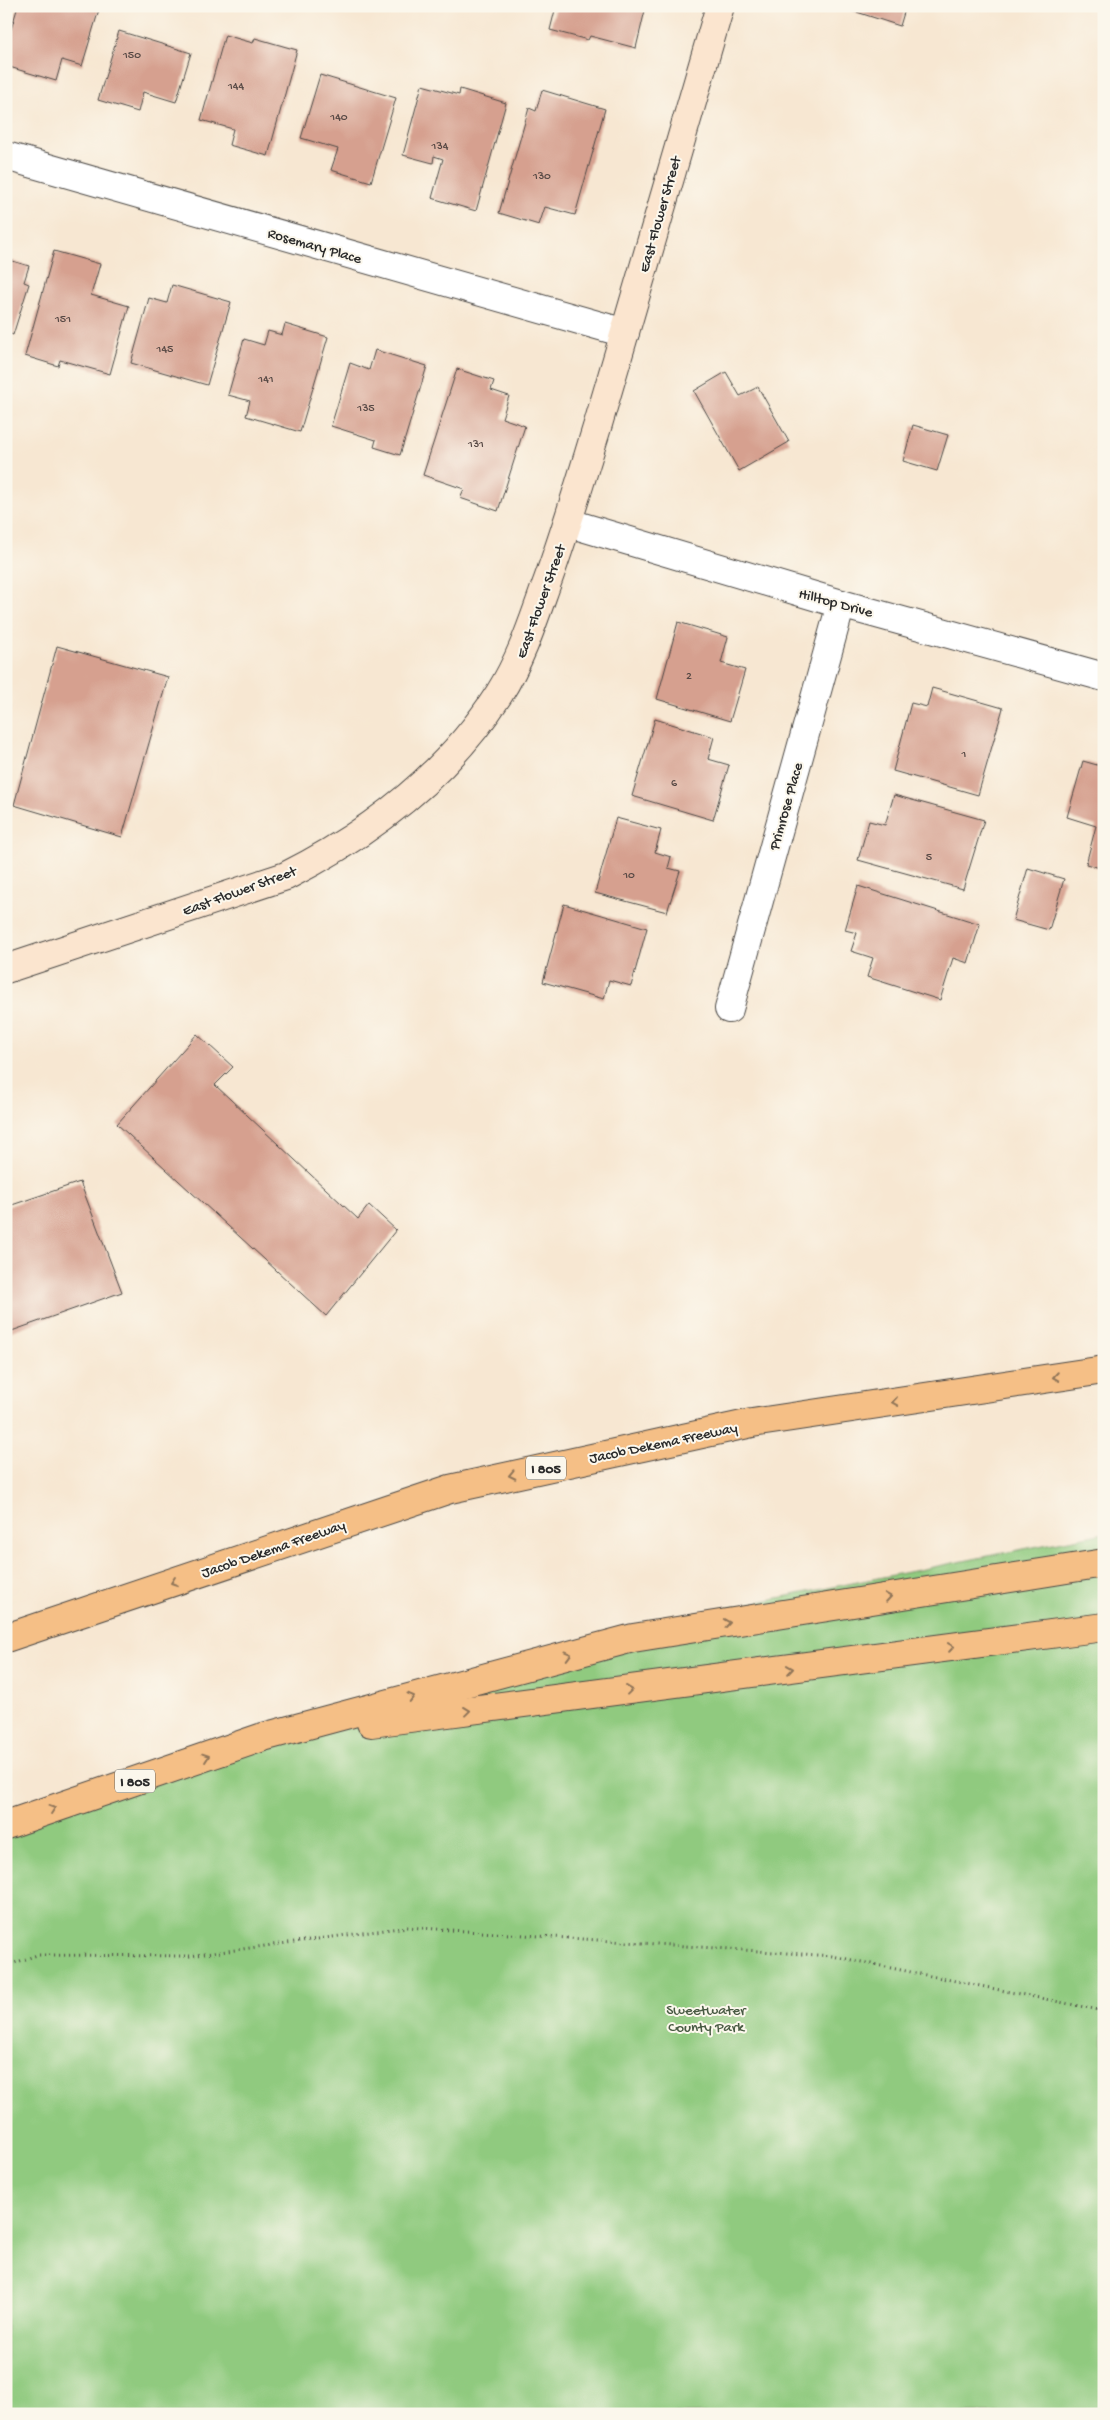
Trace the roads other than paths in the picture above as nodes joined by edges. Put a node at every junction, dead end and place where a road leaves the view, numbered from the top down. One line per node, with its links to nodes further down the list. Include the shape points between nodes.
1 (720, 6): 3 (street, East Flower Street)
2 (6, 156): 3 (street, Rosemary Place)
3 (625, 333): 4 (street, East Flower Street)
4 (569, 523): 5 (street, Hilltop Drive); 7 (street, East Flower Street, via 520,658 473,730 407,799 329,854 286,876)
5 (841, 604): 6 (street, Hilltop Drive); 8 (street, Primrose Place)
6 (1104, 677)
7 (6, 969)
8 (729, 1009)
9 (1104, 1370): 12 (highway, Jacob Dekema Freeway / I 805, one-way to 12, via 752,1423 450,1489)
10 (1104, 1563): 13 (highway, I 805, one-way to 10, via 633,1638)
11 (1104, 1627): 13 (highway, one-way to 11)
12 (6, 1638)
13 (263, 1737): 14 (highway, I 805, one-way to 13)
14 (6, 1825)

